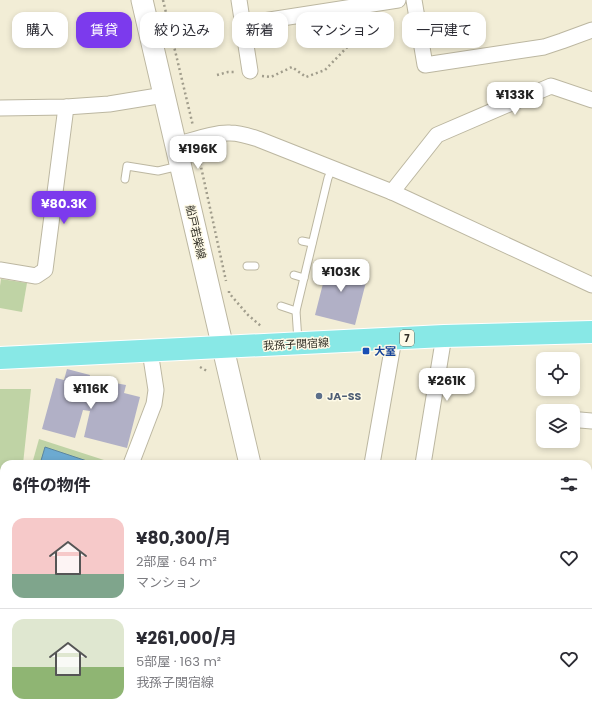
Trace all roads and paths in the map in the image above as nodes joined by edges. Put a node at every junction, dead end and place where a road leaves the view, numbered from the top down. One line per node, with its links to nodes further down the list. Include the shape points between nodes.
1 (142, 0): 13 (street, 船戸若柴線)
2 (163, 0): 17 (path)
3 (239, 0): 7 (street)
4 (398, 0): 6 (street)
5 (414, 0): 9 (street, via 424,65 544,47)
6 (350, 8): 8 (street); 11 (path, via 355,39 325,70 306,78 292,67 271,77 263,77)
7 (241, 12)
8 (288, 17)
9 (592, 31)
10 (247, 48): 11 (street)
11 (250, 71): 12 (path)
12 (217, 75)
13 (164, 95): 15 (street, via 109,104); 18 (street, 船戸若柴線)
14 (592, 100): 23 (street, via 551,86 437,135)
15 (66, 107): 16 (street); 26 (street, via 45,270 36,276)
16 (1, 112)
17 (193, 129)
18 (175, 145): 20 (street, 船戸若柴線); 21 (street, via 230,132 258,139)
19 (197, 147): 32 (path, via 229,293)
20 (180, 166): 22 (lane, via 158,171 127,166); 37 (street, 船戸若柴線)
21 (332, 169): 23 (street); 25 (lane)
22 (125, 179)
23 (392, 192): 29 (street)
24 (302, 241): 25 (lane)
25 (312, 244): 28 (lane)
26 (0, 270)
27 (294, 275): 28 (lane)
28 (304, 278): 31 (lane)
29 (591, 282)
30 (281, 306): 31 (lane)
31 (296, 311): 36 (lane)
32 (265, 330)
33 (592, 332): 34 (main road, 我孫子関宿線 / 7)
34 (444, 336): 35 (main road, 我孫子関宿線 / 7); 45 (street)
35 (394, 339): 36 (main road, 我孫子関宿線 / 7); 44 (street)
36 (298, 344): 37 (main road, 我孫子関宿線 / 7)
37 (222, 347): 38 (main road, 我孫子関宿線 / 7); 43 (street, 船戸若柴線)
38 (150, 351): 39 (main road, 我孫子関宿線 / 7, via 43,353); 42 (street, via 156,390 154,404)
39 (0, 358)
40 (200, 367): 41 (path)
41 (207, 371)
42 (133, 460)
43 (249, 460)
44 (373, 460)
45 (424, 460)

